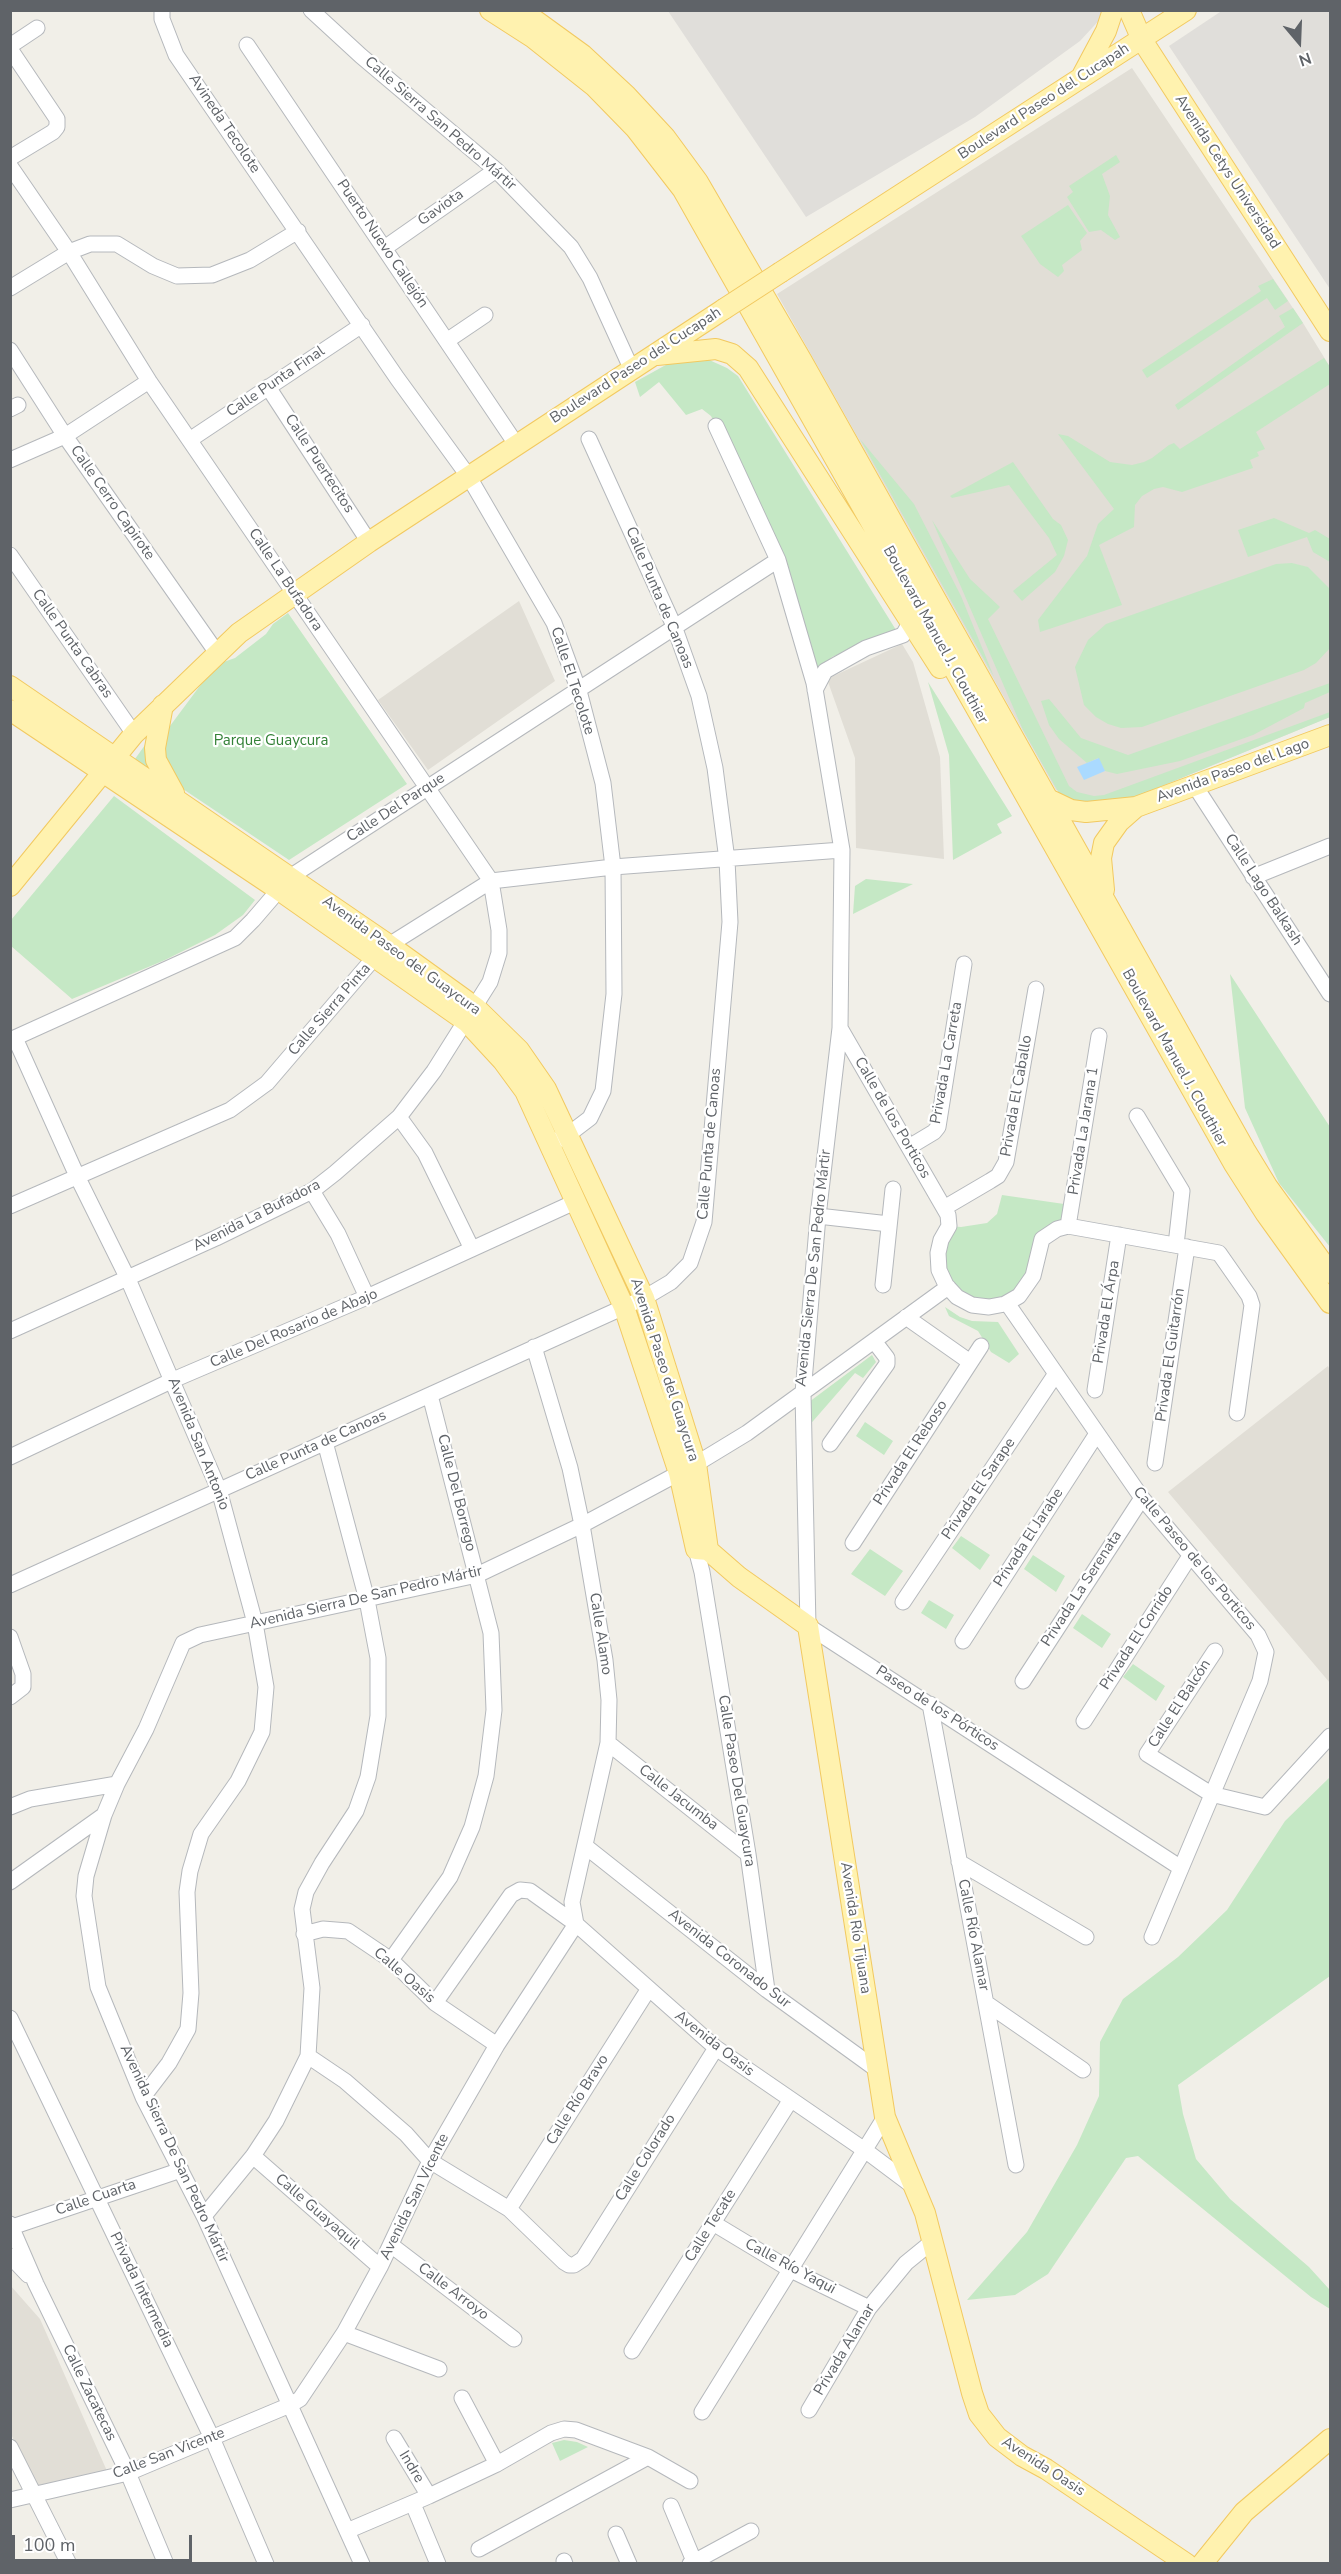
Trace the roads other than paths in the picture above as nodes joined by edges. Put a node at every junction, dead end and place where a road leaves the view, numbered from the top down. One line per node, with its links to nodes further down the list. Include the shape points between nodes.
1 (162, 10): 16 (street, Avineda Tecolote, via 176,55)
2 (311, 10): 15 (street, Calle Sierra San Pedro Mártir)
3 (490, 10): 51 (main road, Boulevard Manuel J. Clouthier, via 574,69 635,128 666,166 702,222)
4 (521, 10): 54 (main road, Boulevard Manuel J. Clouthier, via 605,74 665,137 698,182)
5 (1113, 10): 12 (main road)
6 (1129, 10): 9 (main road, Avenida Cetys Universidad)
7 (1186, 10): 9 (main road, Boulevard Paseo del Cucapah)
8 (37, 28): 11 (street)
9 (1142, 40): 12 (main road, Boulevard Paseo del Cucapah); 22 (main road, Avenida Cetys Universidad)
10 (247, 45): 17 (street, Puerto Nuevo Callejón)
11 (10, 47): 13 (street, via 57,119 57,127)
12 (1082, 76): 25 (main road, Boulevard Paseo del Cucapah, bridge)
13 (10, 158)
14 (10, 166): 18 (street, Calle La Bufadora)
15 (496, 170): 17 (street, Gaviota); 26 (street, Calle Sierra San Pedro Mártir, via 572,247)
16 (298, 231): 18 (street, via 250,260 212,275 177,276 117,244 90,244); 21 (street, Calle El Tecolote)
17 (386, 247): 23 (street, Puerto Nuevo Callejón)
18 (69, 252): 19 (street); 27 (street, Calle La Bufadora)
19 (10, 288)
20 (486, 315): 23 (street)
21 (362, 326): 28 (street, Calle Punta Final); 35 (street, Calle El Tecolote)
22 (1330, 331)
23 (448, 340): 33 (street, Puerto Nuevo Callejón)
24 (10, 350): 30 (street, Calle Cerro Capirote)
25 (649, 357): 26 (main road, Boulevard Paseo del Cucapah); 40 (main road, via 716,349 732,354 748,369)
26 (631, 368): 33 (main road, Boulevard Paseo del Cucapah)
27 (149, 381): 30 (street); 31 (street, Calle La Bufadora)
28 (268, 387): 31 (street, Calle Punta Final); 36 (street, Calle Puertecitos)
29 (716, 426): 38 (street, Avenida Sierra De San Pedro Mártir)
30 (65, 436): 34 (street); 42 (street, Calle Cerro Capirote)
31 (190, 439): 39 (street, Calle La Bufadora)
32 (589, 439): 41 (street, Calle Punta de Canoas)
33 (516, 444): 35 (main road, Boulevard Paseo del Cucapah)
34 (10, 460)
35 (469, 477): 36 (main road, Boulevard Paseo del Cucapah); 45 (street, Calle El Tecolote, via 554,623)
36 (369, 542): 39 (main road, Boulevard Paseo del Cucapah)
37 (10, 555): 48 (street, Calle Punta Cabras)
38 (778, 560): 41 (street, Calle Del Parque); 44 (street, Avenida Sierra De San Pedro Mártir)
39 (293, 593): 42 (main road, Boulevard Paseo del Cucapah); 53 (street, Calle La Bufadora)
40 (910, 623): 44 (street, via 903,635 866,648 825,671); 51 (main road)
41 (674, 626): 45 (street, Calle Del Parque); 59 (street, Calle Punta de Canoas, via 699,696 715,768)
42 (217, 652): 46 (main road, Boulevard Paseo del Cucapah)
43 (10, 686): 50 (main road, Avenida Paseo del Guaycura)
44 (815, 690): 58 (street, Avenida Sierra De San Pedro Mártir)
45 (579, 691): 53 (street, Calle Del Parque); 60 (street, Calle El Tecolote, via 603,783)
46 (164, 704): 48 (main road, Boulevard Paseo del Cucapah); 55 (main road, via 156,760)
47 (10, 710): 50 (main road, Avenida Paseo del Guaycura)
48 (134, 734): 50 (main road, Boulevard Paseo del Cucapah)
49 (1330, 735): 52 (main road, Avenida Paseo del Lago)
50 (109, 765): 55 (main road, Avenida Paseo del Guaycura); 63 (main road, Avenida Paseo del Guaycura); 64 (main road, Boulevard Paseo del Cucapah)
51 (1013, 776): 98 (main road, Boulevard Manuel J. Clouthier, via 1234,1164)
52 (1195, 786): 56 (main road, Avenida Paseo del Lago); 61 (street, Calle Lago Balkash)
53 (426, 788): 62 (street, Calle La Bufadora); 63 (street, Calle Del Parque)
54 (1048, 799): 56 (main road, via 1086,812); 65 (main road, Boulevard Manuel J. Clouthier)
55 (180, 802): 63 (main road, Avenida Paseo del Guaycura)
56 (1136, 807): 65 (main road, via 1104,843 1101,872)
57 (1330, 846): 61 (street)
58 (842, 850): 59 (street, Calle Sierra Pinta); 71 (street, Avenida Sierra De San Pedro Mártir)
59 (727, 860): 60 (street, Calle Sierra Pinta); 96 (street, Calle Punta de Canoas, via 730,922 704,1222 690,1263 671,1282)
60 (613, 867): 62 (street, Calle Sierra Pinta); 76 (street, Calle El Tecolote, via 614,994 603,1090 590,1118)
61 (1253, 877): 69 (street, Calle Lago Balkash)
62 (491, 881): 66 (street, Calle Sierra Pinta); 70 (street, Calle La Bufadora, via 499,953 490,982)
63 (285, 884): 66 (main road, Avenida Paseo del Guaycura); 73 (street, Calle Del Parque, via 235,938)
64 (10, 886)
65 (1107, 901): 91 (main road, Boulevard Manuel J. Clouthier, via 1256,1168)
66 (381, 951): 70 (main road, Avenida Paseo del Guaycura); 79 (street, Calle Sierra Pinta, via 267,1083 230,1110)
67 (963, 964): 78 (street, Privada La Carreta, via 938,1127)
68 (1036, 989): 84 (street, Privada El Caballo, via 1006,1162 998,1176)
69 (1330, 994)
70 (471, 1014): 75 (street, Avenida La Bufadora); 76 (main road, Avenida Paseo del Guaycura, via 519,1050 546,1089); 77 (main road, Avenida Paseo del Guaycura, via 525,1091)
71 (840, 1028): 78 (street, Calle de los Porticos); 85 (street, Avenida Sierra De San Pedro Mártir)
72 (1099, 1036): 87 (street, Privada La Jarana 1)
73 (13, 1039): 79 (street, Avenida San Antonio)
74 (1137, 1116): 89 (street, Privada El Guitarrón, via 1182,1191)
75 (399, 1117): 81 (street, Avenida La Bufadora); 90 (street, via 425,1153)
76 (569, 1134): 77 (street, Calle El Tecolote); 96 (main road, Avenida Paseo del Guaycura)
77 (550, 1144): 82 (main road, Avenida Paseo del Guaycura)
78 (909, 1147): 84 (street, Calle de los Porticos)
79 (77, 1176): 83 (street, Calle Sierra Pinta); 92 (street, Avenida San Antonio)
80 (893, 1189): 86 (street)
81 (312, 1191): 92 (street, Avenida La Bufadora); 95 (street, via 338,1234)
82 (577, 1201): 90 (street, Calle Del Rosario de Abajo); 99 (main road, Avenida Paseo del Guaycura)
83 (10, 1206)
84 (944, 1208): 94 (street, via 950,1220 938,1253 939,1270)
85 (818, 1216): 86 (street); 109 (street, Avenida Sierra De San Pedro Mártir)
86 (889, 1224): 93 (street)
87 (1068, 1226): 88 (street); 97 (street, via 1042,1239 1030,1284)
88 (1119, 1235): 89 (street); 108 (street, Privada El Árpa)
89 (1182, 1246): 111 (street, via 1219,1253 1252,1305); 116 (street, Privada El Guitarrón)
90 (472, 1249): 95 (street, Calle Del Rosario de Abajo)
91 (1330, 1273)
92 (128, 1279): 101 (street, Avenida La Bufadora); 107 (street, Avenida San Antonio)
93 (883, 1285)
94 (948, 1287): 97 (street, via 972,1305); 100 (street)
95 (367, 1297): 107 (street, Calle Del Rosario de Abajo)
96 (644, 1298): 99 (street, Calle Punta de Canoas); 117 (main road, Avenida Paseo del Guaycura)
97 (1007, 1303): 106 (street, Calle Paseo de los Porticos)
98 (1330, 1303)
99 (624, 1307): 104 (street, Calle Punta de Canoas); 117 (main road, Avenida Paseo del Guaycura)
100 (906, 1317): 102 (street); 105 (street)
101 (10, 1331)
102 (874, 1341): 109 (street); 114 (street, via 885,1355 886,1364)
103 (981, 1346): 105 (street, Privada El Reboso)
104 (534, 1347): 110 (street, Calle Punta de Canoas); 120 (street, Calle Alamo, via 570,1468)
105 (970, 1362): 121 (street, Privada El Reboso)
106 (1055, 1375): 112 (street, Calle Paseo de los Porticos); 127 (street, Privada El Sarape)
107 (173, 1380): 115 (street, Calle Del Rosario de Abajo); 118 (street, Avenida San Antonio)
108 (1095, 1390)
109 (803, 1393): 117 (street, Avenida Sierra De San Pedro Mártir); 129 (street, Avenida Río Tijuana)
110 (430, 1395): 113 (street, Calle Punta de Canoas); 124 (street, Calle Del Borrego)
111 (1237, 1413)
112 (1096, 1435): 119 (street, Calle Paseo de los Porticos); 131 (street, Privada El Jarabe)
113 (325, 1442): 118 (street, Calle Punta de Canoas); 126 (street)
114 (830, 1444)
115 (10, 1457)
116 (1155, 1463)
117 (687, 1469): 120 (street, Avenida Sierra De San Pedro Mártir); 122 (main road, Avenida Paseo del Guaycura)
118 (219, 1490): 125 (street, Calle Punta de Canoas); 128 (street, Avenida San Antonio)
119 (1142, 1498): 123 (street, Calle Paseo de los Porticos); 133 (street, Privada La Serenata)
120 (582, 1525): 124 (street, Avenida Sierra De San Pedro Mártir); 138 (street, Calle Alamo, via 605,1660)
121 (853, 1543)
122 (702, 1550): 129 (main road, Paseo de los Pórticos); 144 (street, Calle Paseo Del Guaycura, via 702,1572)
123 (1190, 1556): 136 (street, Privada El Corrido); 140 (street, Calle Paseo de los Porticos, via 1258,1635 1266,1652 1260,1681)
124 (477, 1575): 126 (street, Avenida Sierra De San Pedro Mártir); 152 (street, Calle Del Borrego, via 491,1633 494,1710 486,1776 472,1827 450,1877)
125 (10, 1585)
126 (368, 1600): 128 (street, Avenida Sierra De San Pedro Mártir); 149 (street, via 378,1658 378,1716 368,1777 356,1811 306,1892 302,1909)
127 (903, 1602)
128 (255, 1623): 139 (street, Avenida Sierra De San Pedro Mártir, via 200,1635 183,1643); 163 (street, Avenida San Antonio, via 266,1688 262,1732 238,1781 201,1834 187,1892 191,1993 188,2029 170,2062)
129 (808, 1626): 135 (street, Paseo de los Pórticos); 161 (main road, Avenida Río Tijuana)
130 (10, 1637): 134 (street, via 23,1674 23,1687)
131 (963, 1641)
132 (1215, 1651): 140 (street, Calle El Balcón, via 1147,1754)
133 (1023, 1681)
134 (10, 1697)
135 (930, 1704): 145 (street, Calle Río Alamar); 146 (street, Paseo de los Pórticos)
136 (1084, 1720)
137 (1330, 1736): 140 (street, via 1265,1807)
138 (608, 1743): 143 (street, Calle Alamo); 144 (street, Calle Jacumba)
139 (117, 1784): 141 (street, via 30,1798); 142 (street, Avenida Sierra De San Pedro Mártir)
140 (1210, 1794): 146 (street, Calle Paseo de los Porticos)
141 (10, 1807)
142 (104, 1815): 147 (street); 163 (street, Avenida Sierra De San Pedro Mártir, via 86,1876 89,1943 98,1987)
143 (585, 1846): 148 (street, Calle Alamo, via 572,1902); 154 (street, Avenida Coronado Sur)
144 (748, 1854): 154 (street, Calle Paseo Del Guaycura)
145 (959, 1862): 150 (street); 156 (street, Calle Río Alamar)
146 (1180, 1868): 151 (street, Calle Paseo de los Porticos)
147 (10, 1882)
148 (576, 1924): 153 (street, Avenida Oasis); 155 (street, Avenida Oasis, via 530,1891 520,1890 511,1895); 158 (street, Avenida San Vicente)
149 (304, 1934): 152 (street, Calle Oasis, via 323,1929 348,1931); 160 (street, via 312,1988)
150 (1086, 1937)
151 (1152, 1937)
152 (391, 1960): 155 (street, Calle Oasis)
153 (648, 1990): 159 (street, Avenida Oasis); 173 (street, Calle Río Bravo)
154 (767, 1990): 161 (street, Avenida Coronado Sur)
155 (435, 2003): 158 (street, Calle Oasis)
156 (986, 2004): 162 (street); 169 (street, Calle Río Alamar)
157 (10, 2018): 172 (street, Privada Intermedia)
158 (497, 2045): 168 (street, Avenida San Vicente)
159 (716, 2048): 164 (street, Avenida Oasis); 173 (street, Calle Colorado, via 583,2259 568,2265)
160 (308, 2056): 167 (street, via 276,2121); 168 (street, via 345,2081 406,2134)
161 (876, 2068): 165 (main road, Avenida Río Tijuana)
162 (1083, 2070)
163 (143, 2097): 170 (street, Avenida Sierra De San Pedro Mártir)
164 (790, 2101): 166 (street, Avenida Oasis); 175 (street, Calle Tecate)
165 (885, 2117): 166 (street); 171 (main road, Avenida Oasis)
166 (866, 2151): 171 (street, Avenida Oasis); 181 (street)
167 (253, 2156): 174 (street); 180 (street, Calle Guayaquil)
168 (430, 2161): 173 (street); 178 (street, Avenida San Vicente)
169 (1016, 2165)
170 (181, 2170): 172 (street, Calle Cuarta); 174 (street, Avenida Sierra De San Pedro Mártir)
171 (916, 2189): 177 (main road, Avenida Oasis)
172 (97, 2198): 176 (street, Calle Cuarta); 192 (street, Privada Intermedia)
173 (509, 2209)
174 (204, 2216): 189 (street, Avenida Sierra De San Pedro Mártir)
175 (713, 2223): 181 (street, Calle Río Yaqui); 186 (street, Calle Tecate)
176 (11, 2226): 182 (street, Calle Zacatecas)
177 (933, 2241): 183 (street, Privada Alamar, via 906,2263); 216 (main road, Avenida Oasis, via 979,2414 997,2437)
178 (391, 2245): 180 (street, Avenida San Vicente); 185 (street, Calle Arroyo)
179 (10, 2256): 182 (street)
180 (380, 2267): 184 (street, Avenida San Vicente)
181 (791, 2270): 183 (street, Calle Río Yaqui); 191 (street)
182 (36, 2284): 198 (street, Calle Zacatecas)
183 (869, 2308): 190 (street, Privada Alamar)
184 (344, 2333): 187 (street); 189 (street, Avenida San Vicente, via 300,2399)
185 (514, 2339)
186 (632, 2351)
187 (439, 2369)
188 (462, 2398): 197 (street)
189 (290, 2405): 192 (street, Calle San Vicente); 205 (street, Avenida Sierra De San Pedro Mártir)
190 (809, 2410)
191 (702, 2412)
192 (212, 2438): 198 (street, Calle San Vicente); 212 (street, Privada Intermedia)
193 (394, 2438): 201 (street, Indre)
194 (1330, 2439): 217 (main road, via 1244,2512)
195 (10, 2447): 200 (street)
196 (648, 2457): 197 (street, via 564,2429); 199 (street); 208 (street)
197 (497, 2464): 201 (street)
198 (128, 2473): 200 (street, Calle San Vicente); 211 (street, Calle Zacatecas)
199 (690, 2481)
200 (34, 2495): 202 (street, Calle San Vicente); 210 (street)
201 (429, 2496): 203 (street)
202 (10, 2500)
203 (412, 2504): 205 (street); 214 (street)
204 (671, 2506): 209 (street)
205 (347, 2531): 213 (street, Avenida Sierra De San Pedro Mártir)
206 (751, 2531): 209 (street)
207 (616, 2534): 215 (street)
208 (479, 2549)
209 (692, 2563)
210 (69, 2564)
211 (166, 2564)
212 (266, 2564)
213 (362, 2564)
214 (438, 2564)
215 (629, 2564)
216 (1187, 2564)
217 (1202, 2564)

